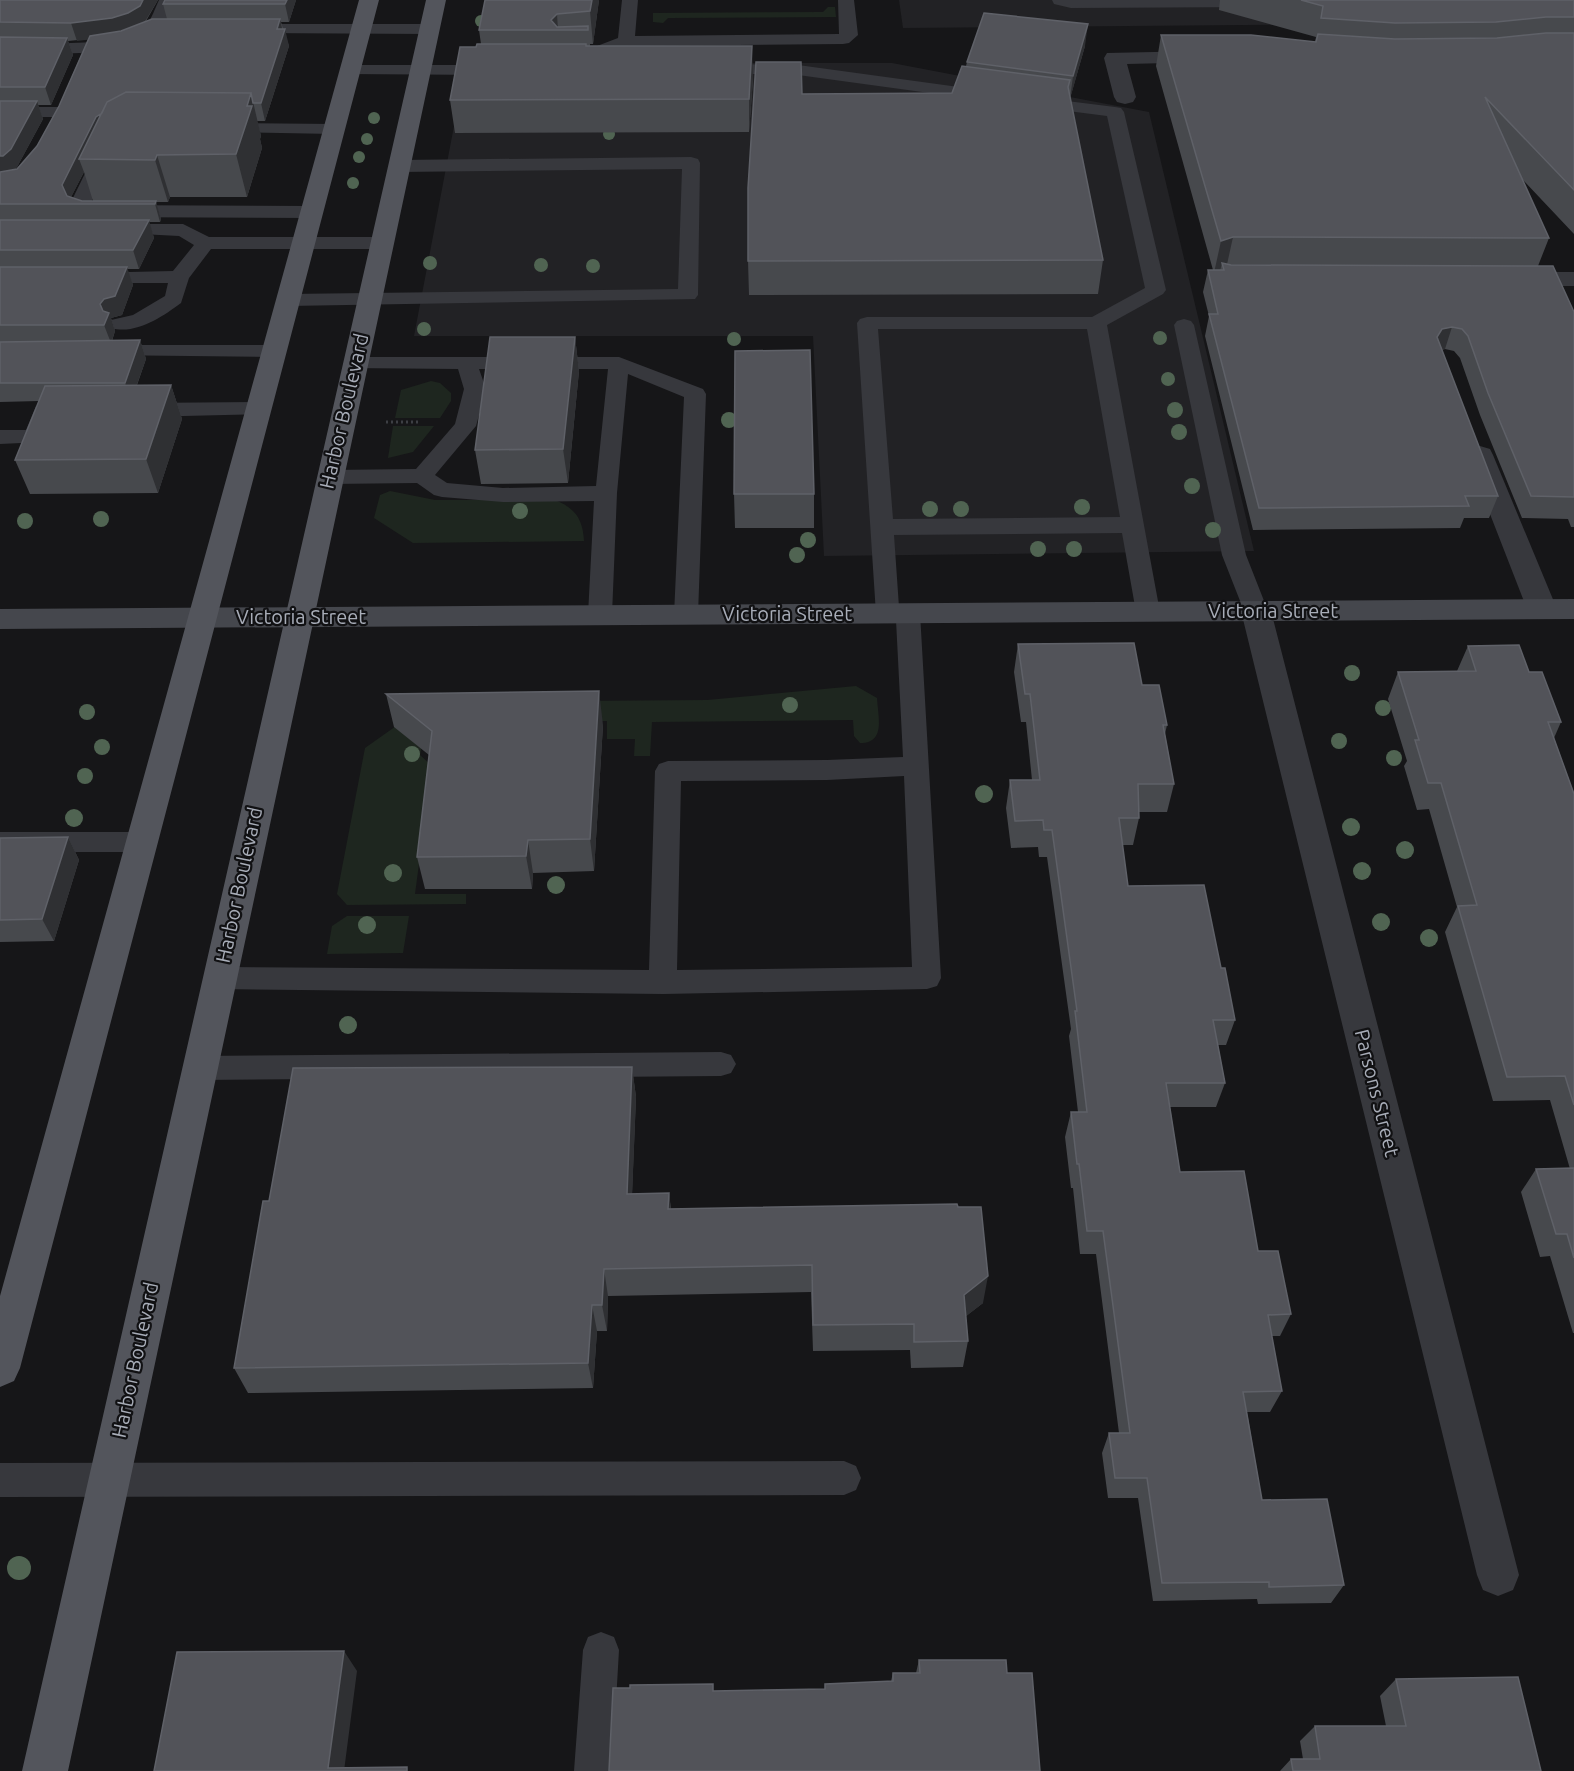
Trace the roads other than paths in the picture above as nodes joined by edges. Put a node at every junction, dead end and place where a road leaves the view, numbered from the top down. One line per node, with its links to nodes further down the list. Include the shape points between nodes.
1 (167, 0): 8 (lane)
2 (369, 0): 11 (main road)
3 (436, 0): 12 (main road, Harbor Boulevard)
4 (630, 0): 13 (lane)
5 (846, 0): 13 (lane, via 849,35 843,39)
6 (1060, 0): 7 (lane)
7 (1274, 2)
8 (152, 29): 9 (lane); 15 (lane, via 129,41)
9 (173, 29)
10 (229, 29): 11 (lane)
11 (361, 29): 12 (lane); 19 (main road)
12 (430, 29): 20 (main road, Harbor Boulevard)
13 (626, 40): 16 (lane, via 600,51)
14 (0, 47): 15 (lane)
15 (87, 47): 21 (lane)
16 (564, 53)
17 (496, 54): 20 (lane)
18 (1220, 57): 24 (street, via 1115,58)
19 (352, 62): 20 (lane); 27 (main road)
20 (422, 62): 23 (lane); 30 (main road, Harbor Boulevard)
21 (78, 69)
22 (694, 69): 42 (lane, via 798,70 1115,112 1156,290)
23 (506, 70)
24 (1125, 97)
25 (0, 112): 28 (lane, via 61,107)
26 (206, 128): 27 (lane)
27 (334, 129): 31 (main road)
28 (48, 131)
29 (110, 140): 31 (lane, via 80,204 82,209)
30 (399, 166): 35 (main road, Harbor Boulevard); 40 (lane, via 691,163 688,295)
31 (312, 212): 34 (main road)
32 (91, 230): 33 (lane, via 183,230)
33 (205, 243): 34 (lane); 37 (lane)
34 (303, 243): 35 (lane); 41 (main road)
35 (382, 243): 40 (main road, Harbor Boulevard)
36 (71, 277): 37 (lane)
37 (178, 277): 43 (lane, via 174,299 153,314 130,324)
38 (1490, 279): 39 (street)
39 (1574, 279)
40 (369, 299): 41 (lane); 47 (main road, Harbor Boulevard)
41 (288, 300): 46 (main road)
42 (1096, 323): 58 (lane); 59 (lane, via 867,323)
43 (118, 324)
44 (1184, 325): 62 (lane, via 1234,555)
45 (93, 351): 46 (lane)
46 (274, 351): 51 (main road)
47 (355, 363): 48 (lane); 56 (main road, Harbor Boulevard)
48 (467, 363): 49 (lane); 55 (lane, via 475,389 465,426)
49 (620, 363): 57 (lane); 66 (lane, via 695,394)
50 (116, 410): 51 (lane)
51 (258, 410): 68 (main road)
52 (68, 411): 54 (lane, via 44,411 34,437)
53 (1469, 427): 60 (street)
54 (0, 437)
55 (422, 476): 56 (lane); 57 (lane, via 442,490 503,495)
56 (330, 477): 67 (main road, Harbor Boulevard)
57 (606, 493): 65 (lane)
58 (1132, 525): 59 (lane); 63 (lane)
59 (882, 527): 64 (lane)
60 (1542, 609): 61 (main road, Victoria Street); 62 (main road, Victoria Street)
61 (1574, 609)
62 (1256, 611): 63 (main road, Victoria Street); 81 (street, Parsons Street)
63 (1148, 612): 64 (main road, Victoria Street)
64 (898, 614): 66 (main road, Victoria Street); 70 (lane)
65 (600, 615): 66 (main road, Victoria Street); 67 (main road, Victoria Street)
66 (686, 615)
67 (298, 617): 68 (main road, Victoria Street); 73 (main road, Harbor Boulevard)
68 (201, 618): 69 (main road, Victoria Street); 72 (main road)
69 (0, 619)
70 (915, 766): 74 (lane, via 668,771); 74 (lane, via 927,978)
71 (0, 842): 72 (lane)
72 (140, 842): 77 (main road)
73 (219, 978): 74 (lane); 76 (main road, Harbor Boulevard)
74 (663, 982)
75 (721, 1064): 76 (lane)
76 (199, 1068): 80 (main road, Harbor Boulevard)
77 (0, 1368)
78 (844, 1478): 80 (lane)
79 (0, 1480): 80 (lane)
80 (109, 1480): 83 (main road, Harbor Boulevard)
81 (1498, 1575)
82 (601, 1650): 84 (lane)
83 (45, 1771)
84 (593, 1771)

